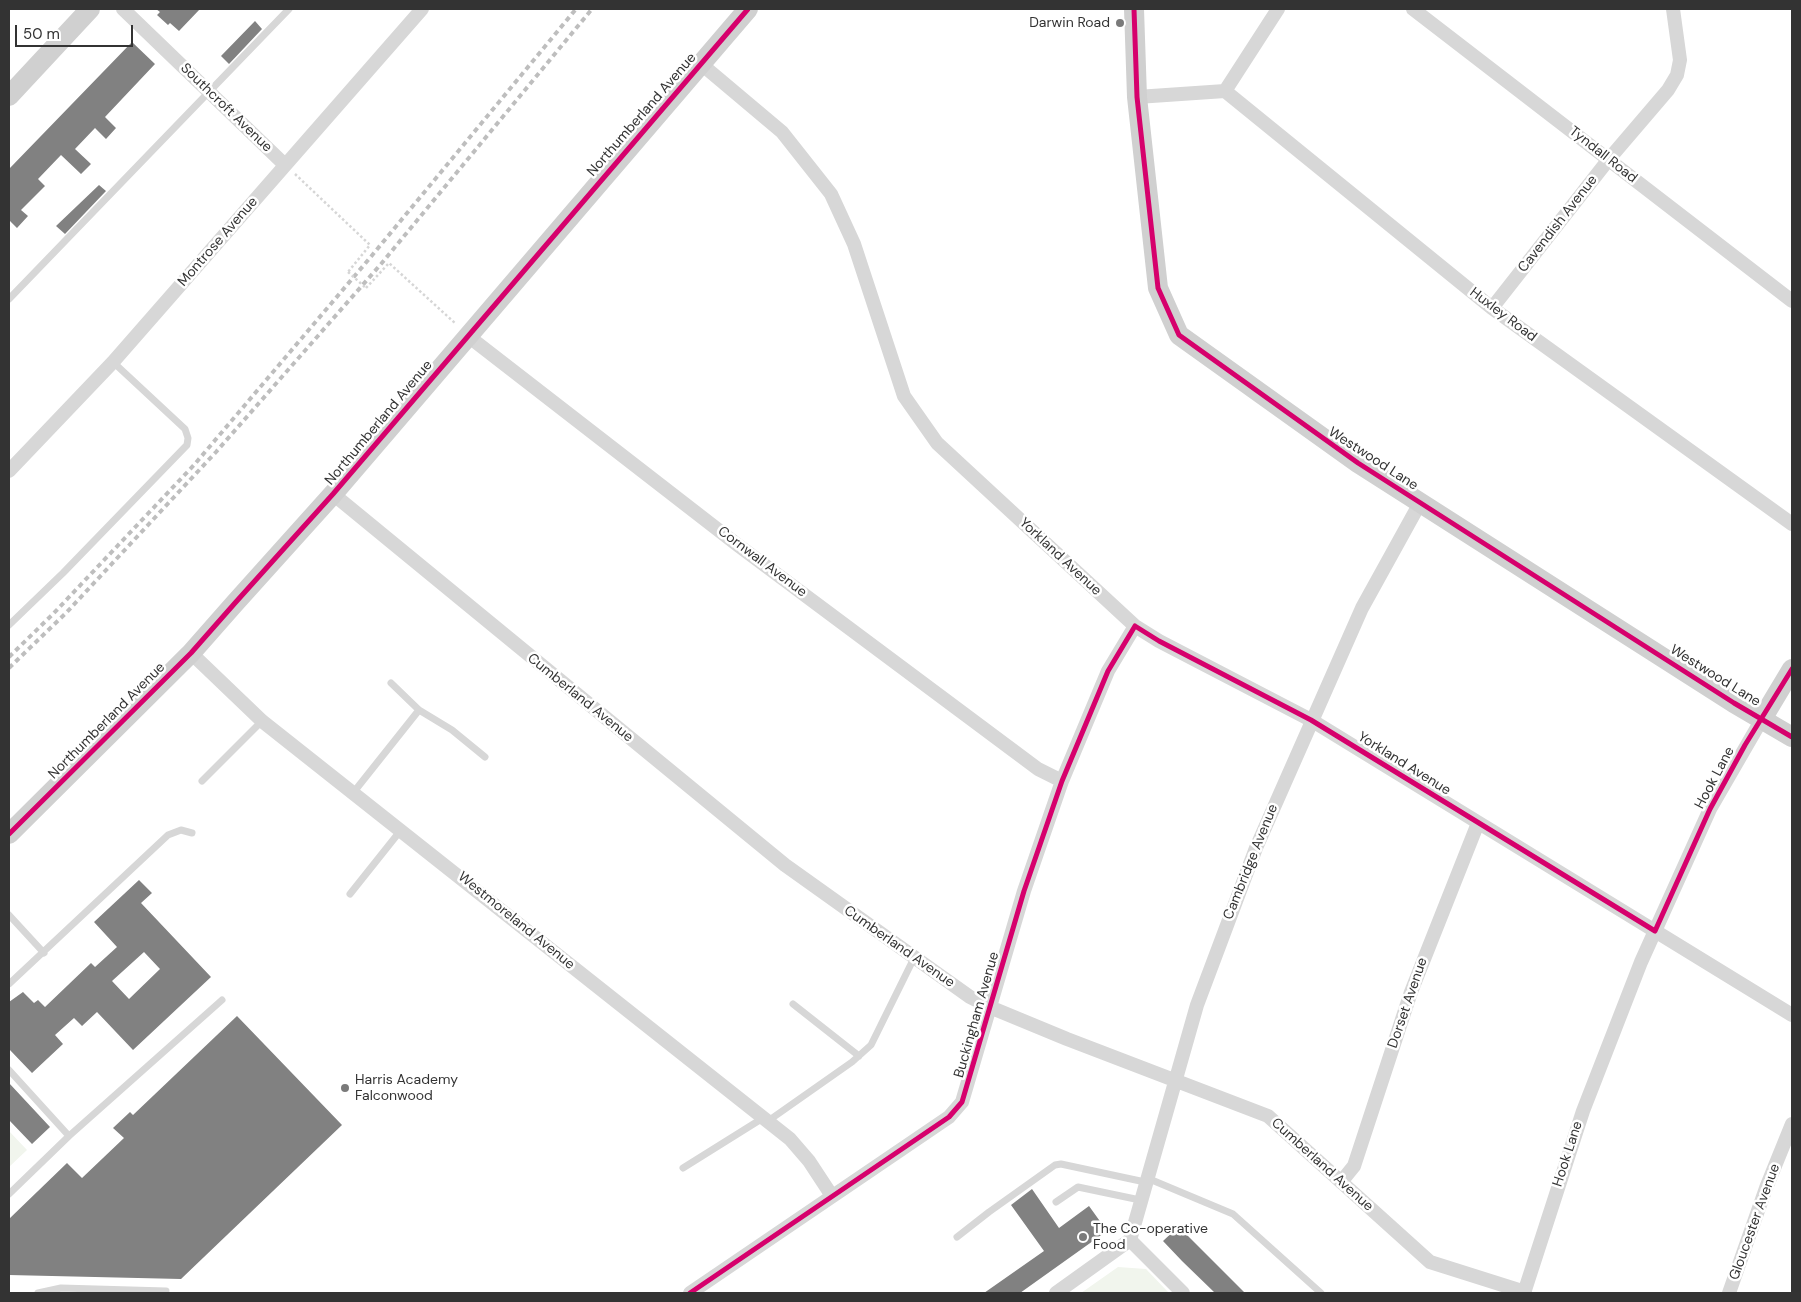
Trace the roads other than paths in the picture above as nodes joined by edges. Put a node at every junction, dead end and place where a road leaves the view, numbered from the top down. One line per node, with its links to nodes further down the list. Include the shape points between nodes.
1 (90, 9): 13 (street)
2 (123, 9): 11 (street, Southcroft Avenue)
3 (289, 9): 11 (lane)
4 (422, 9): 16 (street, Montrose Avenue)
5 (748, 9): 10 (street, Northumberland Avenue)
6 (1134, 9): 14 (street, Westwood Lane)
7 (1278, 9): 12 (street)
8 (1413, 9): 15 (street, Tyndall Road)
9 (1673, 9): 15 (street, Cavendish Avenue, via 1680,60 1676,75 1668,90)
10 (700, 64): 20 (street, Northumberland Avenue); 27 (street, Yorkland Avenue, via 782,132 831,194 854,244 902,389 937,443)
11 (209, 91): 16 (street, Southcroft Avenue); 17 (lane)
12 (1224, 91): 14 (street); 19 (street, Huxley Road)
13 (9, 96)
14 (1137, 98): 24 (street, Westwood Lane, via 1158,288 1179,335 1336,448)
15 (1609, 159): 18 (street, Tyndall Road); 19 (street, Cavendish Avenue)
16 (285, 165): 21 (street, Montrose Avenue)
17 (9, 299)
18 (1792, 301)
19 (1492, 308): 25 (street, Huxley Road)
20 (468, 336): 23 (street, Northumberland Avenue); 38 (street, Cornwall Avenue, via 739,546 1038,768)
21 (113, 362): 22 (street, Montrose Avenue); 26 (lane, via 185,429 187,446)
22 (9, 471)
23 (333, 494): 28 (street, Northumberland Avenue); 48 (street, Cumberland Avenue, via 785,866)
24 (1420, 503): 32 (street, Westwood Lane); 33 (street, Cambridge Avenue, via 1362,608)
25 (1792, 524)
26 (9, 625)
27 (1135, 626): 33 (street, Yorkland Avenue); 38 (street, Buckingham Avenue, via 1108,670)
28 (191, 653): 34 (street, Westmoreland Avenue); 43 (street, Northumberland Avenue)
29 (1792, 669): 32 (street, Hook Lane)
30 (391, 683): 31 (lane)
31 (419, 710): 36 (lane, via 452,730); 39 (lane)
32 (1762, 719): 35 (street, Westwood Lane); 46 (street, Hook Lane, via 1710,809)
33 (1311, 720): 40 (street, Yorkland Avenue); 56 (street, Cambridge Avenue, via 1217,948)
34 (262, 721): 37 (lane); 39 (street, Westmoreland Avenue)
35 (1792, 737)
36 (485, 757)
37 (202, 780)
38 (1062, 781): 52 (street, Buckingham Avenue, via 1024,891)
39 (353, 794): 41 (street, Westmoreland Avenue)
40 (1478, 823): 46 (street, Yorkland Avenue); 62 (street, Dorset Avenue, via 1411,992 1354,1166)
41 (401, 830): 44 (lane); 57 (street, Westmoreland Avenue)
42 (192, 833): 47 (lane, via 181,830 168,835)
43 (9, 834)
44 (350, 894)
45 (9, 915): 47 (lane)
46 (1655, 931): 53 (street, Yorkland Avenue); 75 (street, Hook Lane, via 1583,1111)
47 (44, 953): 49 (lane)
48 (914, 958): 52 (street, Cumberland Avenue, via 970,997); 54 (lane, via 871,1045)
49 (9, 984)
50 (222, 1000): 59 (lane)
51 (793, 1004): 54 (lane)
52 (992, 1008): 56 (street, Cumberland Avenue); 64 (street, Buckingham Avenue, via 966,1093 957,1110)
53 (1792, 1015)
54 (859, 1056): 57 (lane)
55 (9, 1070): 59 (lane)
56 (1175, 1079): 61 (street, Cambridge Avenue); 62 (street, Cumberland Avenue, via 1268,1116)
57 (766, 1119): 60 (lane); 64 (street, Westmoreland Avenue, via 799,1148)
58 (1792, 1128): 76 (street, Gloucester Avenue, via 1766,1188)
59 (70, 1136): 63 (lane)
60 (683, 1168)
61 (1146, 1180): 65 (street, Cambridge Avenue); 67 (lane, via 1061,1164 1005,1200); 74 (lane, via 1233,1214)
62 (1341, 1182): 75 (street, Cumberland Avenue, via 1430,1262)
63 (9, 1194)
64 (832, 1196): 71 (street, Buckingham Avenue)
65 (1140, 1200): 66 (lane, via 1078,1187); 68 (street, Cambridge Avenue)
66 (1056, 1202)
67 (957, 1237)
68 (1130, 1240): 72 (street); 73 (street)
69 (166, 1291): 70 (lane, via 60,1288)
70 (38, 1293)
71 (690, 1293)
72 (1056, 1293)
73 (1183, 1293)
74 (1321, 1293)
75 (1524, 1293)
76 (1729, 1293)

